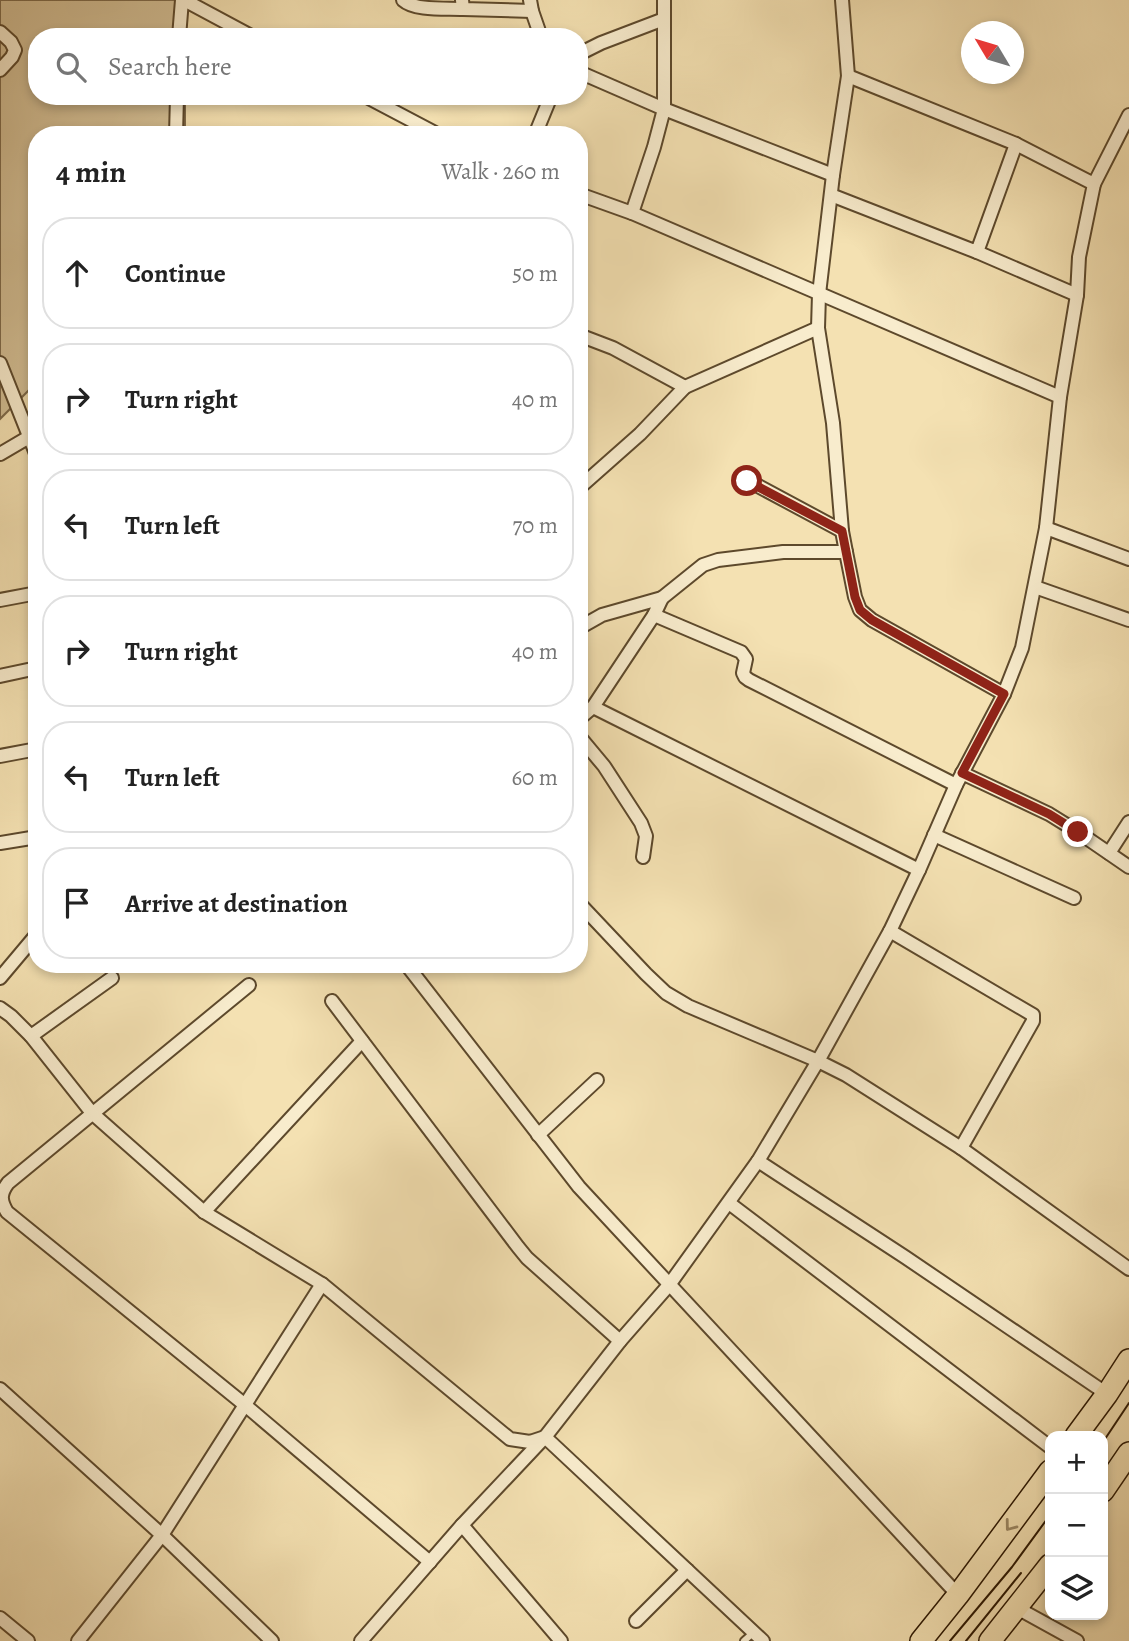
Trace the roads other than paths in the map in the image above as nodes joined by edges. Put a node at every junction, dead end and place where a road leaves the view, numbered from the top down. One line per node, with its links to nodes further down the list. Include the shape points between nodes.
1 (183, 0): 8 (street); 9 (street)
2 (403, 0): 5 (street, via 416,7)
3 (664, 0): 7 (street)
4 (842, 0): 15 (street)
5 (462, 4): 6 (street)
6 (531, 6): 10 (street)
7 (664, 19): 12 (street); 19 (street)
8 (180, 28)
9 (236, 28)
10 (538, 28)
11 (0, 32): 13 (street, via 15,50)
12 (588, 50)
13 (0, 71)
14 (588, 76): 19 (street)
15 (848, 76): 24 (street); 25 (street)
16 (177, 105): 21 (street)
17 (382, 105): 22 (street)
18 (547, 105): 23 (street)
19 (664, 109): 25 (street); 29 (street)
20 (1129, 115): 26 (street)
21 (176, 126)
22 (422, 126)
23 (539, 126)
24 (1016, 145): 26 (street); 30 (street)
25 (833, 175): 27 (street)
26 (1094, 184): 32 (street, via 1079,257)
27 (831, 195): 30 (street); 31 (street)
28 (588, 197): 29 (street)
29 (632, 213): 31 (street)
30 (977, 252): 32 (street)
31 (819, 294): 33 (street); 38 (street)
32 (1077, 295): 38 (street)
33 (818, 328): 37 (street); 45 (street, via 833,423)
34 (588, 338): 37 (street)
35 (0, 363): 36 (street)
36 (5, 387): 39 (street)
37 (685, 387): 42 (street)
38 (1060, 397): 44 (street)
39 (28, 435)
40 (28, 438): 41 (street)
41 (0, 454)
42 (588, 480)
43 (747, 481): 45 (street)
44 (1046, 528): 47 (street); 48 (street)
45 (842, 531): 46 (street)
46 (846, 552): 50 (street, via 783,552 718,560 704,565); 57 (street, via 860,610)
47 (1129, 559)
48 (1035, 587): 53 (street); 57 (street, via 1022,649)
49 (28, 595): 51 (street)
50 (662, 598): 52 (street); 54 (street)
51 (0, 600)
52 (654, 615): 58 (street); 64 (street, via 741,652 746,659 743,673 749,680)
53 (1129, 620)
54 (588, 623)
55 (28, 670): 56 (street)
56 (0, 676)
57 (1004, 694): 63 (street)
58 (593, 707): 59 (street); 72 (street)
59 (588, 711)
60 (588, 747): 70 (street, via 641,823 646,836)
61 (28, 751): 62 (street)
62 (0, 756)
63 (962, 773): 64 (street); 69 (street, via 1049,814)
64 (956, 785): 66 (street)
65 (1129, 822): 69 (street)
66 (934, 835): 72 (street); 73 (street)
67 (28, 838): 68 (street)
68 (0, 843)
69 (1109, 853): 71 (street)
70 (643, 856)
71 (1129, 867)
72 (919, 870): 75 (street)
73 (1074, 898)
74 (588, 913): 85 (street, via 666,993)
75 (890, 930): 85 (street); 89 (street, via 1033,1015)
76 (28, 945): 78 (street)
77 (413, 973): 88 (street)
78 (0, 978)
79 (112, 978): 83 (street)
80 (249, 985): 87 (street)
81 (332, 1001): 84 (street)
82 (0, 1008): 83 (street)
83 (31, 1036): 87 (street)
84 (362, 1041): 93 (street); 97 (street, via 527,1258)
85 (818, 1061): 89 (street); 90 (street)
86 (597, 1080): 88 (street)
87 (92, 1113): 91 (street, via 8,1183); 93 (street)
88 (538, 1135): 96 (street)
89 (961, 1148): 94 (street)
90 (758, 1161): 92 (street); 100 (street)
91 (1, 1194): 101 (street, via 7,1212)
92 (729, 1203): 96 (street); 104 (street)
93 (204, 1212): 95 (street)
94 (1129, 1269)
95 (322, 1284): 101 (street); 103 (street, via 510,1440 530,1442)
96 (669, 1285): 97 (street); 113 (street)
97 (620, 1341): 103 (street)
98 (1129, 1360): 100 (main road)
99 (0, 1389): 109 (street)
100 (1107, 1394): 102 (main road)
101 (246, 1405): 109 (street); 110 (street)
102 (1080, 1431)
103 (545, 1437): 108 (street); 111 (street)
104 (1045, 1443)
105 (1129, 1453): 107 (main road)
106 (1045, 1478): 113 (main road, one-way to 113)
107 (1108, 1484)
108 (462, 1525): 110 (street); 122 (street)
109 (162, 1535): 119 (street); 120 (street)
110 (430, 1562): 121 (street)
111 (687, 1570): 116 (street); 117 (street)
112 (1045, 1572): 114 (main road)
113 (958, 1595): 123 (main road)
114 (1017, 1608): 124 (main road); 125 (street)
115 (0, 1618): 118 (street)
116 (636, 1621)
117 (754, 1638)
118 (28, 1641)
119 (78, 1641)
120 (272, 1641)
121 (361, 1641)
122 (561, 1641)
123 (921, 1641)
124 (990, 1641)
125 (1077, 1641)

